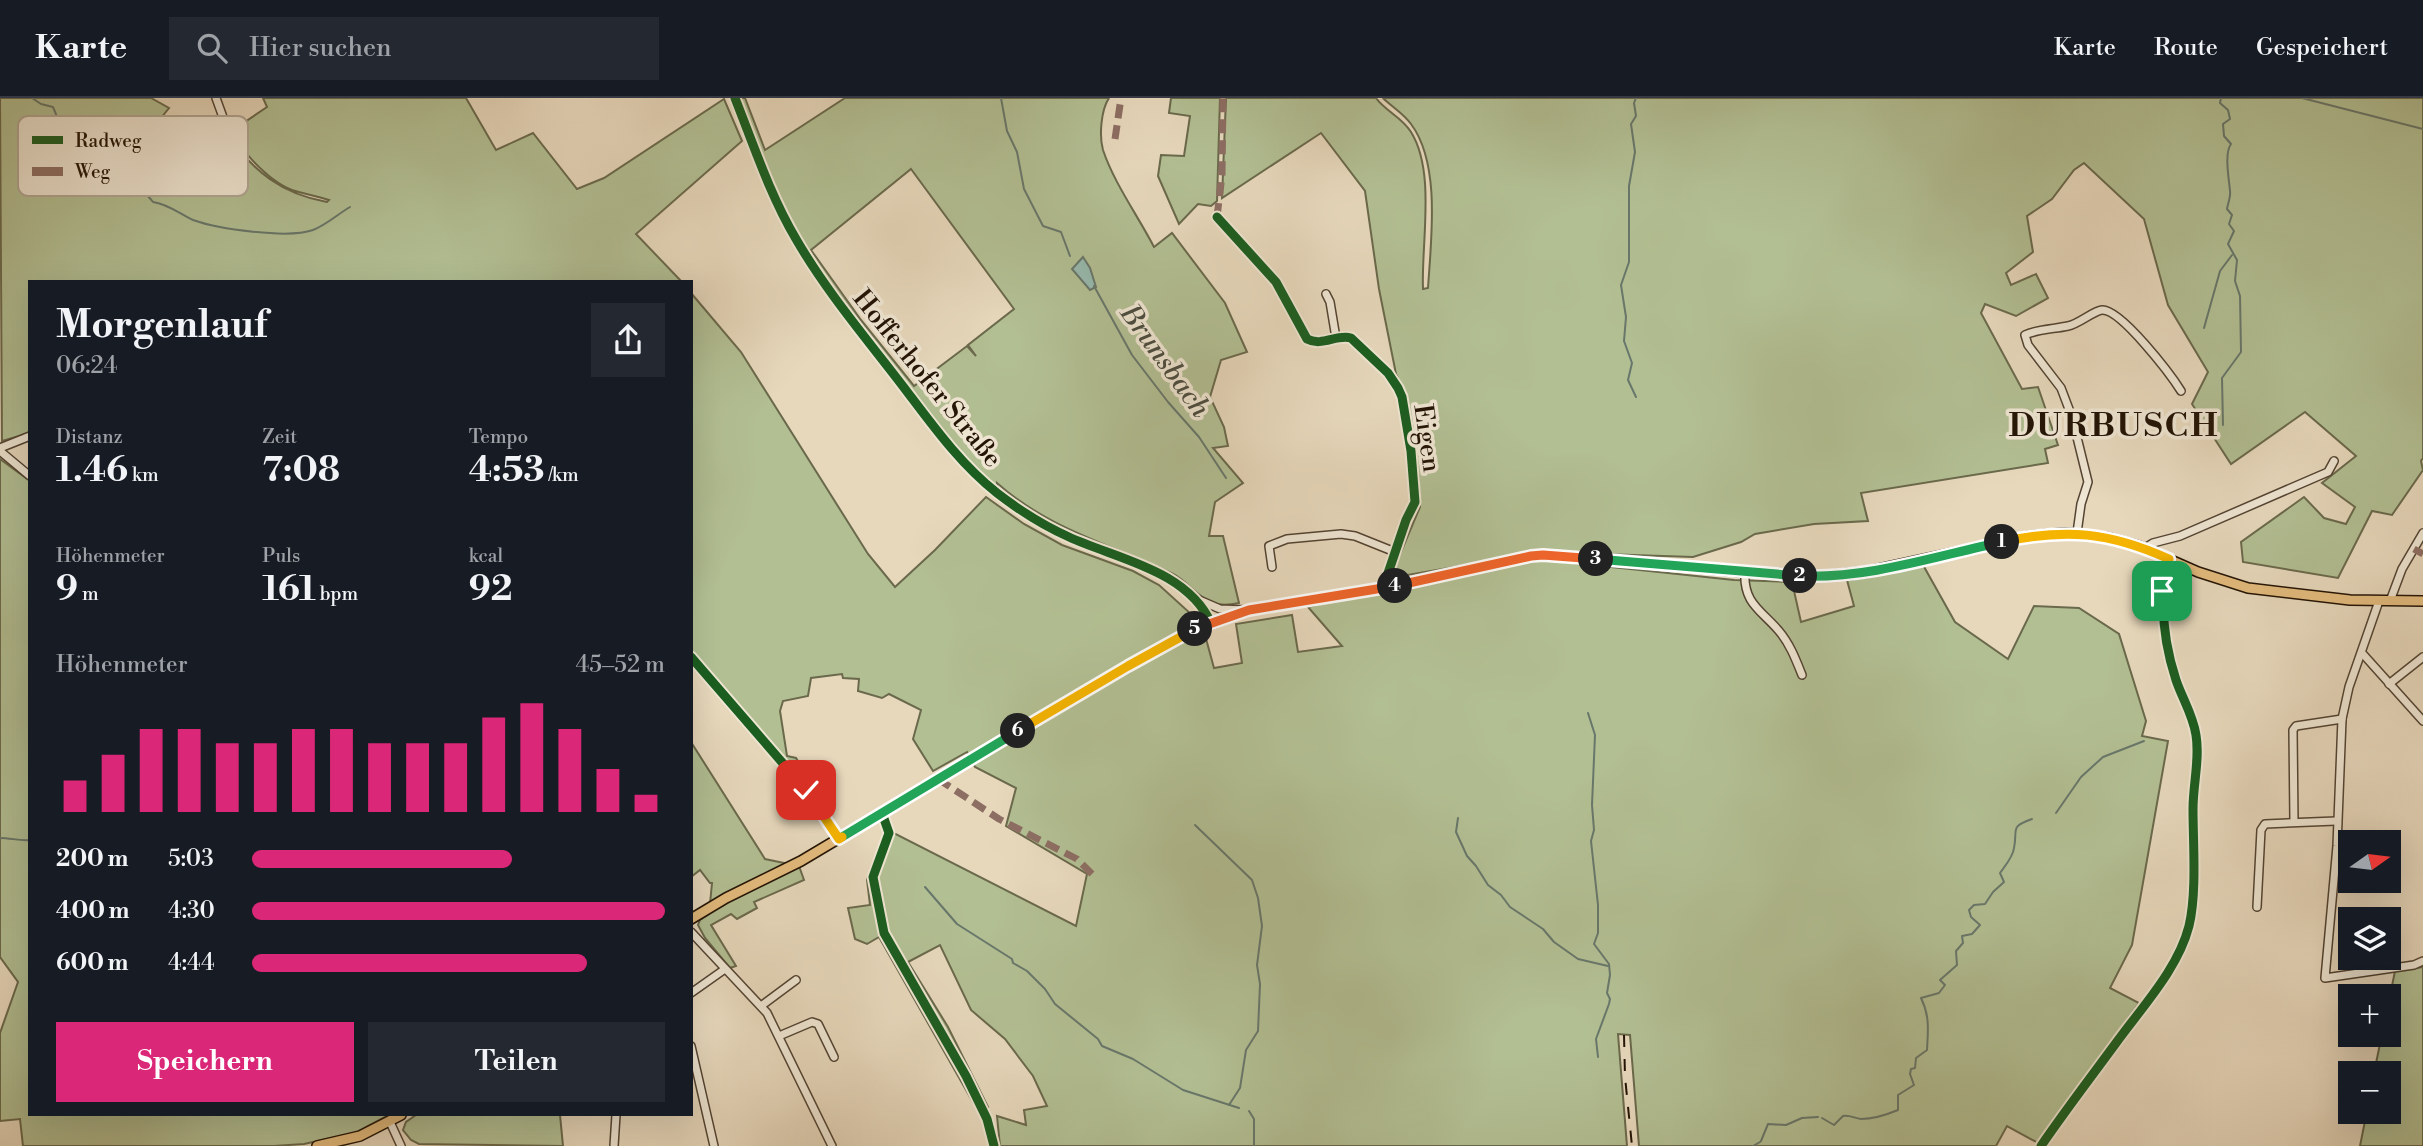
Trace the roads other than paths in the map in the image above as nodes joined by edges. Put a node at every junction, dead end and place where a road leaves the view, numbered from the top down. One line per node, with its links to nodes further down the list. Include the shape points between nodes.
1 (216, 98): 3 (street)
2 (735, 98): 22 (street, Hofferhofer Straße, via 778,204 804,253 965,464 999,495 1042,523 1156,572)
3 (223, 116)
4 (1217, 217): 6 (street, Eigen, via 1276,282 1307,339)
5 (1326, 294): 6 (street)
6 (1336, 338): 16 (street, Eigen, via 1351,338 1388,373 1402,397 1415,502)
7 (2181, 391): 12 (street, via 2124,323 2106,311 2072,325 2025,335 2061,388 2071,417 2088,482)
8 (28, 437): 9 (street)
9 (0, 449): 11 (street)
10 (2334, 461): 14 (street, via 2328,472)
11 (28, 474)
12 (2077, 533): 14 (main road); 20 (main road, via 2030,536 1846,575)
13 (2423, 533): 15 (street)
14 (2145, 548): 18 (main road)
15 (2414, 549): 17 (street); 24 (street)
16 (1395, 552): 19 (street, via 1348,534 1287,539 1269,546); 21 (street, Eigen)
17 (2423, 554)
18 (2169, 559): 23 (main road, via 2248,588); 54 (street, via 2162,591 2167,644 2197,744 2189,924 2183,944 2140,1011)
19 (1272, 567)
20 (1745, 572): 21 (main road, via 1543,555); 31 (street, via 1748,597 1781,633)
21 (1383, 588): 26 (main road)
22 (1190, 595): 26 (street, via 1220,609); 27 (street, Hofferhofer Straße)
23 (2379, 601): 24 (main road); 28 (street)
24 (2390, 601): 25 (main road)
25 (2423, 601)
26 (1249, 610): 27 (main road)
27 (1211, 623): 35 (main road, via 1128,666)
28 (2362, 653): 32 (street); 33 (street)
29 (2423, 657): 32 (street)
30 (693, 659): 38 (street, via 806,790)
31 (1802, 675)
32 (2389, 684): 34 (street)
33 (2342, 719): 36 (street); 37 (street, via 2293,730)
34 (2423, 721)
35 (882, 813): 38 (main road); 39 (street, via 889,833)
36 (2336, 821): 37 (street); 43 (street, via 2325,978)
37 (2294, 822): 40 (street, via 2264,824 2261,830)
38 (839, 839): 41 (main road)
39 (873, 884)
40 (2257, 907)
41 (693, 918)
42 (693, 934): 44 (street)
43 (2423, 961)
44 (725, 969): 46 (street); 47 (street)
45 (796, 980): 47 (street)
46 (693, 992)
47 (761, 1006): 48 (street)
48 (779, 1037): 50 (street, via 812,1022 818,1024); 59 (street)
49 (693, 1055): 58 (street)
50 (834, 1057)
51 (399, 1116): 53 (main road)
52 (615, 1116): 57 (street)
53 (390, 1122): 55 (main road, via 350,1140); 56 (street)
54 (2042, 1144)
55 (317, 1146)
56 (401, 1146)
57 (614, 1146)
58 (714, 1146)
59 (832, 1146)

